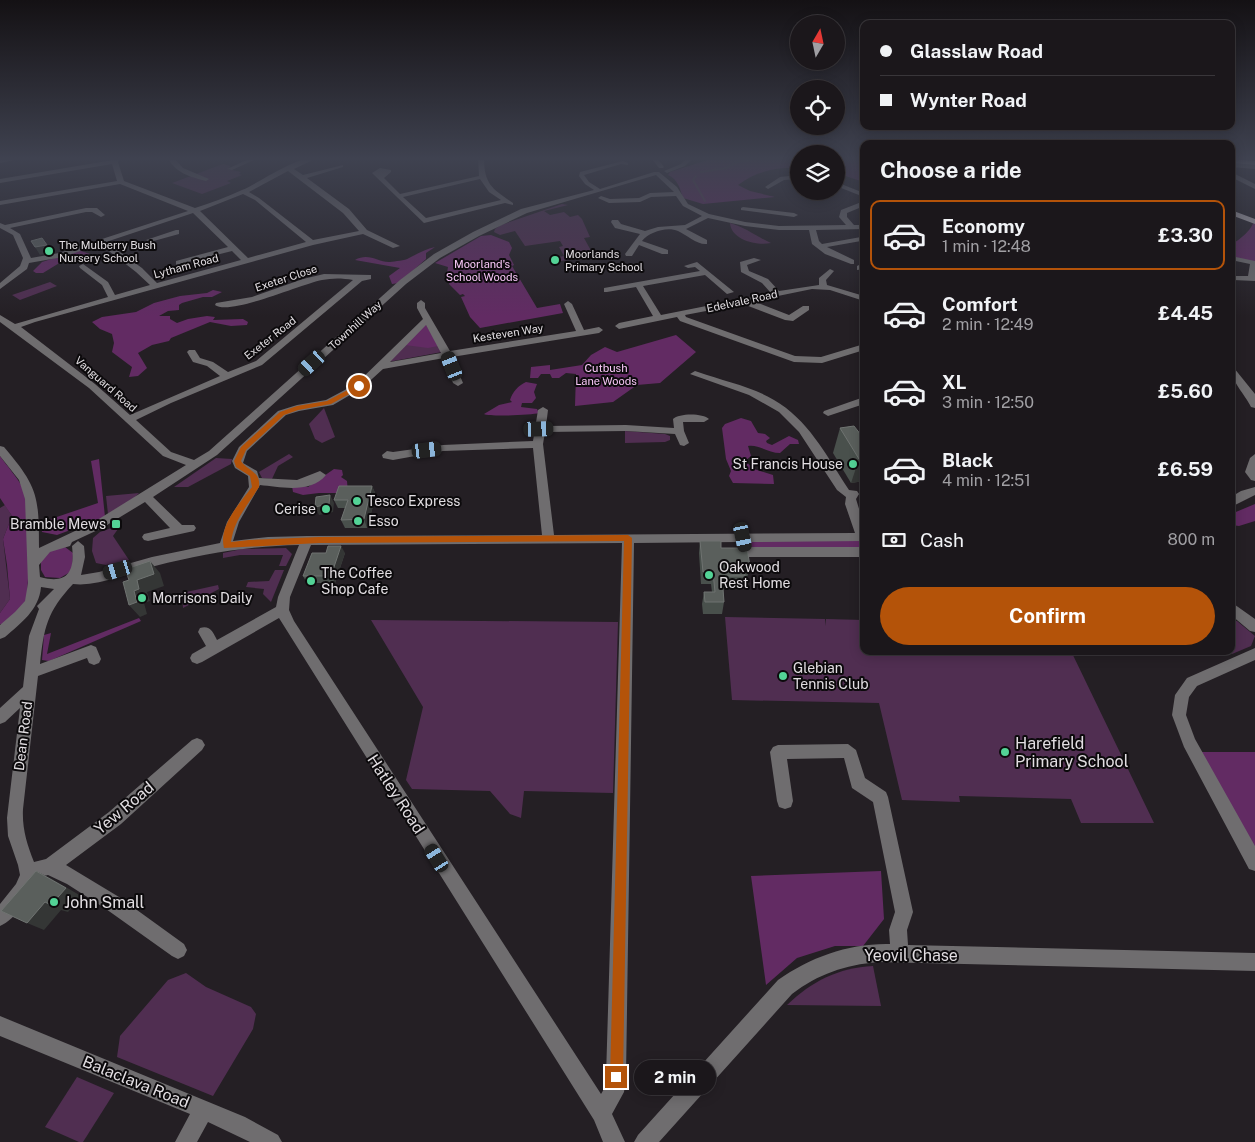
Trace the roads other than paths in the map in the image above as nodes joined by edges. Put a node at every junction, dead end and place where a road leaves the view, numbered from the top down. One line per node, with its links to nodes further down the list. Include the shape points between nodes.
1 (79, 211): 22 (street)
2 (96, 211): 15 (street)
3 (194, 211): 21 (street)
4 (195, 211): 40 (street)
5 (273, 211): 36 (street)
6 (346, 211): 29 (street)
7 (414, 211): 8 (street, via 424,221)
8 (464, 211)
9 (524, 211): 100 (street, Townhill Way, via 476,234 426,264)
10 (695, 211): 17 (street)
11 (769, 211): 13 (street)
12 (846, 211): 23 (street, via 843,217)
13 (774, 213): 16 (street); 24 (street)
14 (1235, 214): 20 (main road)
15 (101, 215)
16 (794, 215)
17 (707, 216): 24 (street); 26 (street, via 690,226)
18 (664, 218): 26 (street)
19 (616, 222): 30 (street, via 618,226)
20 (1255, 222)
21 (149, 225): 31 (street); 33 (street)
22 (2, 226): 45 (street, via 16,234)
23 (850, 226): 25 (street); 27 (street)
24 (768, 227): 27 (street)
25 (860, 227)
26 (674, 228): 30 (street); 37 (street)
27 (812, 229): 39 (street, via 814,241)
28 (176, 232): 31 (street)
29 (364, 232): 36 (street, Lytham Road); 38 (street)
30 (645, 233): 35 (street)
31 (161, 236): 32 (street)
32 (150, 240)
33 (100, 241): 45 (street); 58 (street)
34 (854, 241): 39 (street)
35 (638, 242): 41 (street, via 631,252); 42 (street)
36 (312, 243): 46 (street, Lytham Road)
37 (706, 243)
38 (396, 246)
39 (821, 246): 49 (street, via 848,260)
40 (234, 248): 46 (street); 47 (street)
41 (622, 248)
42 (659, 251)
43 (1235, 259): 48 (street)
44 (757, 260): 63 (street, via 743,264 743,269 765,281)
45 (27, 261): 59 (street)
46 (247, 261): 58 (street, Lytham Road)
47 (180, 263)
48 (1255, 263): 56 (street, via 1252,270)
49 (837, 265)
50 (97, 266): 64 (street, via 85,267 105,284)
51 (688, 266): 53 (street, via 697,264)
52 (830, 271): 60 (street, via 822,280)
53 (706, 272): 57 (street); 62 (street)
54 (364, 278): 69 (street, Exeter Close, via 318,278 241,304); 85 (street, Exeter Road, via 259,363)
55 (1236, 278): 56 (street)
56 (1254, 280)
57 (638, 284): 61 (street); 73 (street)
58 (155, 286): 64 (street, Lytham Road)
59 (0, 287)
60 (823, 287): 63 (street, Edelvale Road); 65 (street, Edelvale Road)
61 (607, 290)
62 (730, 292)
63 (777, 294): 66 (street, Edelvale Road)
64 (113, 298): 76 (street, Lytham Road)
65 (860, 298)
66 (744, 301): 70 (street, via 788,318); 71 (street, Edelvale Road)
67 (421, 303): 74 (street)
68 (569, 304): 78 (street)
69 (219, 305)
70 (806, 308)
71 (679, 314): 73 (street, Edelvale Road); 79 (street, via 683,319 794,359 822,360)
72 (0, 318): 76 (street, Vanguard Road)
73 (659, 318): 75 (street, Edelvale Road)
74 (426, 319): 81 (street); 82 (street)
75 (619, 326)
76 (14, 327): 91 (street, Vanguard Road, via 92,386)
77 (599, 330): 78 (street, Kesteven Way)
78 (581, 333): 81 (street, Kesteven Way)
79 (860, 349)
80 (192, 352): 85 (street, via 196,360 210,364)
81 (447, 355): 82 (street, Kesteven Way); 86 (street)
82 (380, 367): 103 (street, via 349,392 320,405 282,413 243,449 238,456 239,465 253,474)
83 (695, 374): 105 (street, via 762,398 782,410 814,445 841,488 846,493)
84 (1235, 375): 88 (street)
85 (228, 377): 91 (street, Exeter Road)
86 (458, 383)
87 (860, 401): 90 (street)
88 (1255, 405)
89 (543, 410): 93 (street)
90 (828, 413)
91 (128, 420): 100 (street, Vanguard Road, via 167,454)
92 (704, 420): 94 (street, via 678,420)
93 (539, 429): 94 (street); 96 (street)
94 (679, 431): 95 (street)
95 (684, 443)
96 (538, 444): 98 (street, via 455,447); 114 (street)
97 (0, 449): 113 (street, via 28,487)
98 (387, 455)
99 (1255, 458): 102 (street, via 1251,472)
100 (196, 465): 106 (street, Townhill Way)
101 (320, 475): 103 (street, via 308,484)
102 (1255, 477)
103 (256, 482): 119 (street, via 229,528)
104 (1255, 491): 107 (street)
105 (858, 492): 109 (street, via 850,499)
106 (146, 496): 108 (street, Townhill Way); 110 (street, via 185,529)
107 (1235, 500)
108 (98, 525): 117 (street, Townhill Way); 118 (street, Townhill Way)
109 (860, 529)
110 (148, 537)
111 (743, 537): 112 (street); 115 (street); 120 (street, via 746,552)
112 (860, 537)
113 (33, 538): 117 (street); 122 (street)
114 (548, 538): 115 (street); 116 (street)
115 (628, 538): 150 (street, via 616,1077 614,1092)
116 (307, 540): 119 (street); 127 (street)
117 (56, 544): 118 (street); 122 (street, via 37,556)
118 (78, 546): 121 (street)
119 (226, 546): 123 (street)
120 (860, 552)
121 (80, 564): 123 (street, via 95,570); 125 (street, via 79,570)
122 (32, 565): 124 (street)
123 (118, 570): 125 (street, via 90,579)
124 (35, 580): 125 (street, via 52,585); 131 (street, via 30,603)
125 (69, 580): 126 (street)
126 (51, 600): 131 (street, via 18,625); 136 (street, Dean Road, via 41,618)
127 (282, 610): 132 (street); 150 (street, Hatley Road, via 307,656)
128 (1235, 610): 129 (street)
129 (1255, 627)
130 (205, 632): 132 (street)
131 (0, 633)
132 (215, 648): 135 (street)
133 (1255, 654): 141 (street, via 1192,682 1180,702 1179,715 1184,731)
134 (94, 658): 136 (street, via 91,651)
135 (198, 658)
136 (30, 673): 137 (street, Dean Road)
137 (28, 691): 138 (street); 143 (street, Dean Road, via 14,818)
138 (0, 717)
139 (197, 745): 142 (street, Yew Road, via 115,818)
140 (785, 801): 146 (street, via 778,752 848,751 858,783 880,797 904,912 898,930)
141 (1255, 863)
142 (49, 867): 143 (street); 145 (street, via 122,910)
143 (29, 872): 144 (street, via 25,886)
144 (0, 917)
145 (178, 950)
146 (900, 954): 147 (street, Yeovil Chase); 154 (street, Yeovil Chase, via 861,954 830,961 785,987)
147 (1255, 962)
148 (0, 1026): 149 (street, Balaclava Road)
149 (204, 1109): 151 (street); 152 (street, Balaclava Road)
150 (601, 1113): 153 (street, Hatley Road)
151 (186, 1142)
152 (270, 1142)
153 (614, 1142)
154 (644, 1142)

